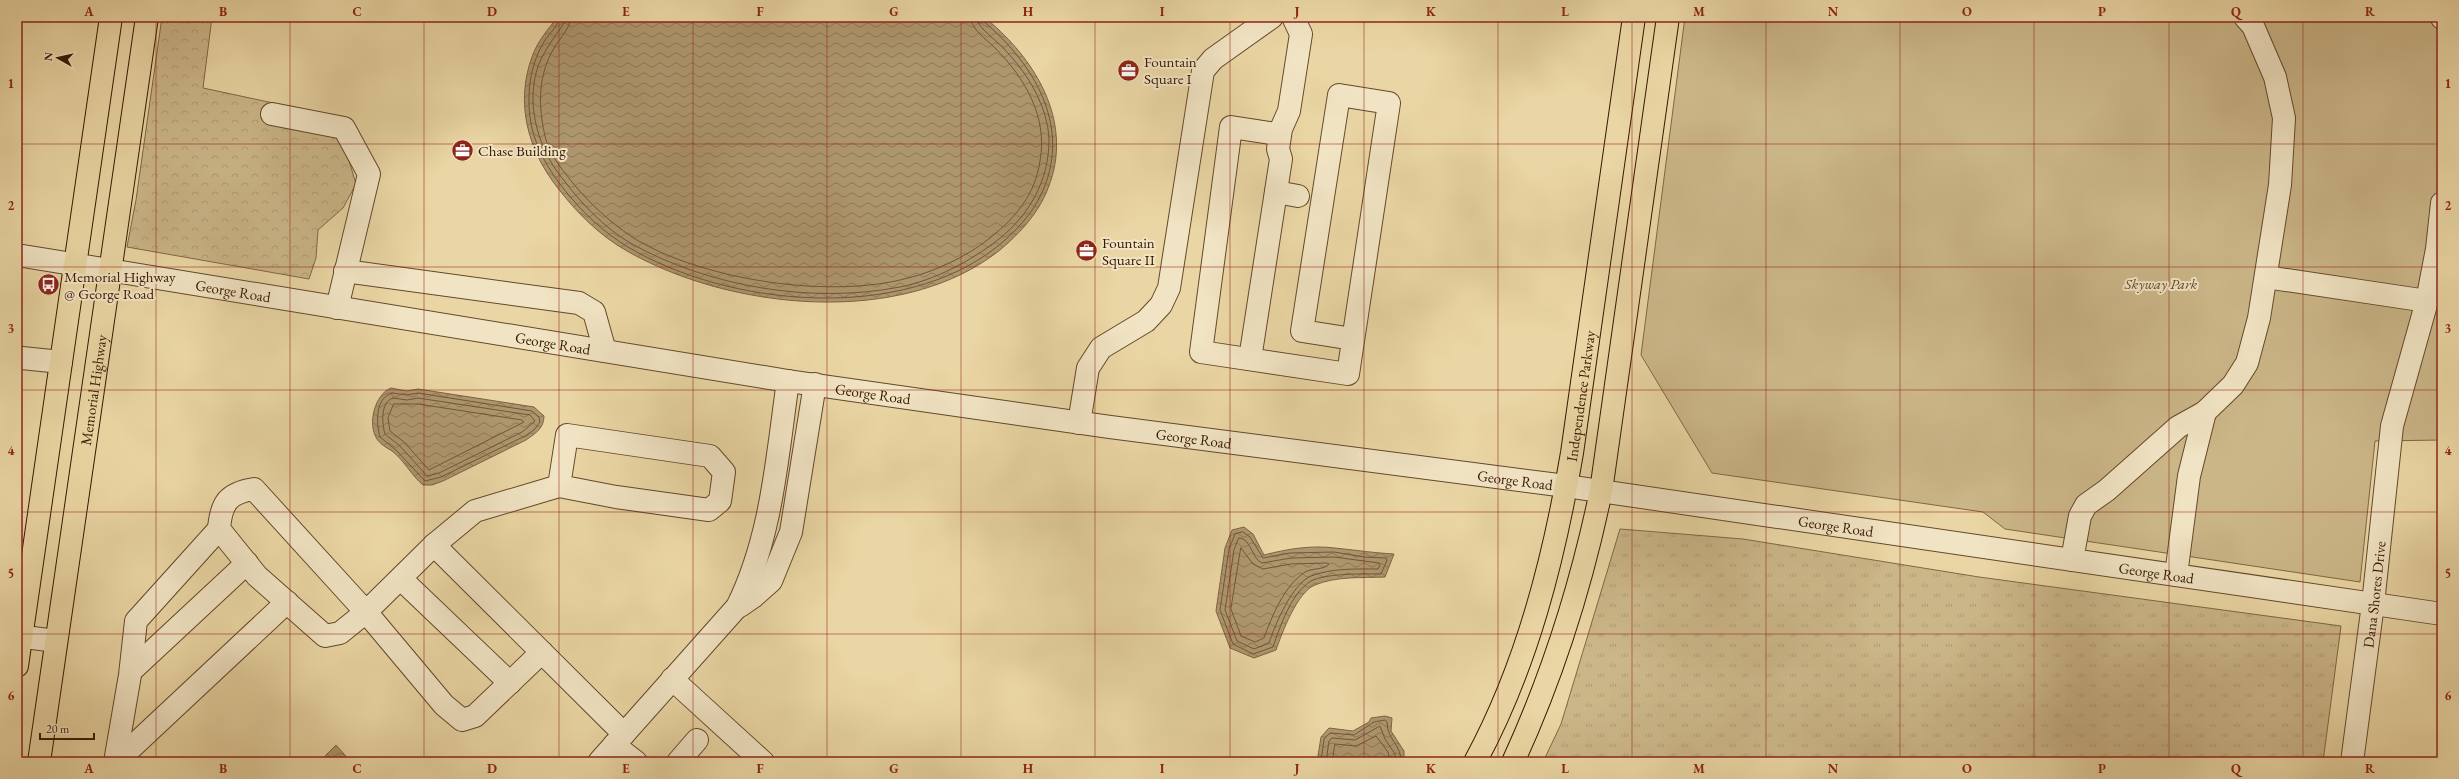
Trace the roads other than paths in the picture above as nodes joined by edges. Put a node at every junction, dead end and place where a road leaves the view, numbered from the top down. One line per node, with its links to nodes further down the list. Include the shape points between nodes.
1 (111, 17): 14 (main road)
2 (147, 17): 15 (main road, Memorial Highway)
3 (1272, 17): 28 (street, via 1213,59 1203,71 1169,288 1161,304 1146,321 1101,348 1088,368)
4 (1293, 17): 10 (street, via 1301,34 1289,111 1281,129 1278,149 1281,159)
5 (1634, 17): 30 (main road, Independence Parkway)
6 (1668, 17): 31 (main road)
7 (2245, 17): 17 (street, via 2253,26 2275,77 2284,118 2283,169)
8 (272, 114): 16 (street, via 344,128 369,174)
9 (1270, 133): 23 (street, via 1231,127 1202,352)
10 (1276, 192): 11 (street); 23 (street)
11 (1298, 196)
12 (2442, 203): 18 (street, Dana Shores Drive)
13 (17, 255): 14 (street, George Road)
14 (75, 265): 15 (street, George Road); 24 (main road)
15 (110, 271): 19 (street, George Road); 44 (main road, Memorial Highway)
16 (345, 271): 19 (street); 21 (street, via 579,303 594,312)
17 (2266, 277): 18 (street); 27 (street, via 2259,318 2247,362 2233,385)
18 (2428, 301): 39 (street, Dana Shores Drive, via 2392,426)
19 (337, 308): 21 (street, George Road)
20 (1353, 339): 20 (street, via 1389,103 1339,96 1302,331); 23 (street, via 1348,374)
21 (605, 351): 25 (street, George Road)
22 (22, 358): 24 (street)
23 (1250, 359)
24 (60, 362): 43 (main road)
25 (788, 380): 26 (street, George Road); 40 (street, via 769,510 760,551 750,581)
26 (815, 384): 28 (street, George Road); 40 (street, via 789,538 771,581)
27 (2205, 412): 34 (street, via 2178,427 2107,490 2086,505 2080,516); 36 (street, via 2189,476)
28 (1079, 423): 30 (street, George Road)
29 (559, 486): 29 (street, via 567,435 710,456 724,472 720,501 709,510); 33 (street, via 475,510)
30 (1566, 486): 31 (street, George Road); 58 (main road, Independence Parkway, via 1553,551 1525,645 1502,705)
31 (1601, 491): 34 (street, George Road); 59 (main road, via 1567,627)
32 (219, 529): 35 (street); 41 (street, via 220,511 232,495 254,489); 47 (street, via 136,621)
33 (434, 544): 37 (street); 45 (street)
34 (2072, 560): 36 (street, George Road)
35 (246, 562): 38 (street, via 257,576); 47 (street)
36 (2176, 575): 39 (street, George Road)
37 (401, 579): 41 (street); 49 (street)
38 (287, 602): 41 (street, via 326,636 340,633); 53 (street)
39 (2374, 604): 42 (street, George Road); 60 (street, Dana Shores Drive)
40 (737, 607): 48 (street)
41 (366, 612): 49 (street, via 444,705 462,720 475,716)
42 (2442, 614)
43 (19, 636): 44 (street); 46 (main road)
44 (56, 641): 52 (main road, Memorial Highway)
45 (542, 652): 49 (street); 50 (street)
46 (17, 666)
47 (131, 671): 53 (street)
48 (672, 679): 50 (street); 57 (street)
49 (510, 683)
50 (619, 739): 54 (street); 55 (street)
51 (697, 740): 56 (street)
52 (39, 762)
53 (115, 762)
54 (599, 762)
55 (636, 762)
56 (678, 762)
57 (763, 762)
58 (1475, 762)
59 (1513, 762)
60 (2352, 762)

